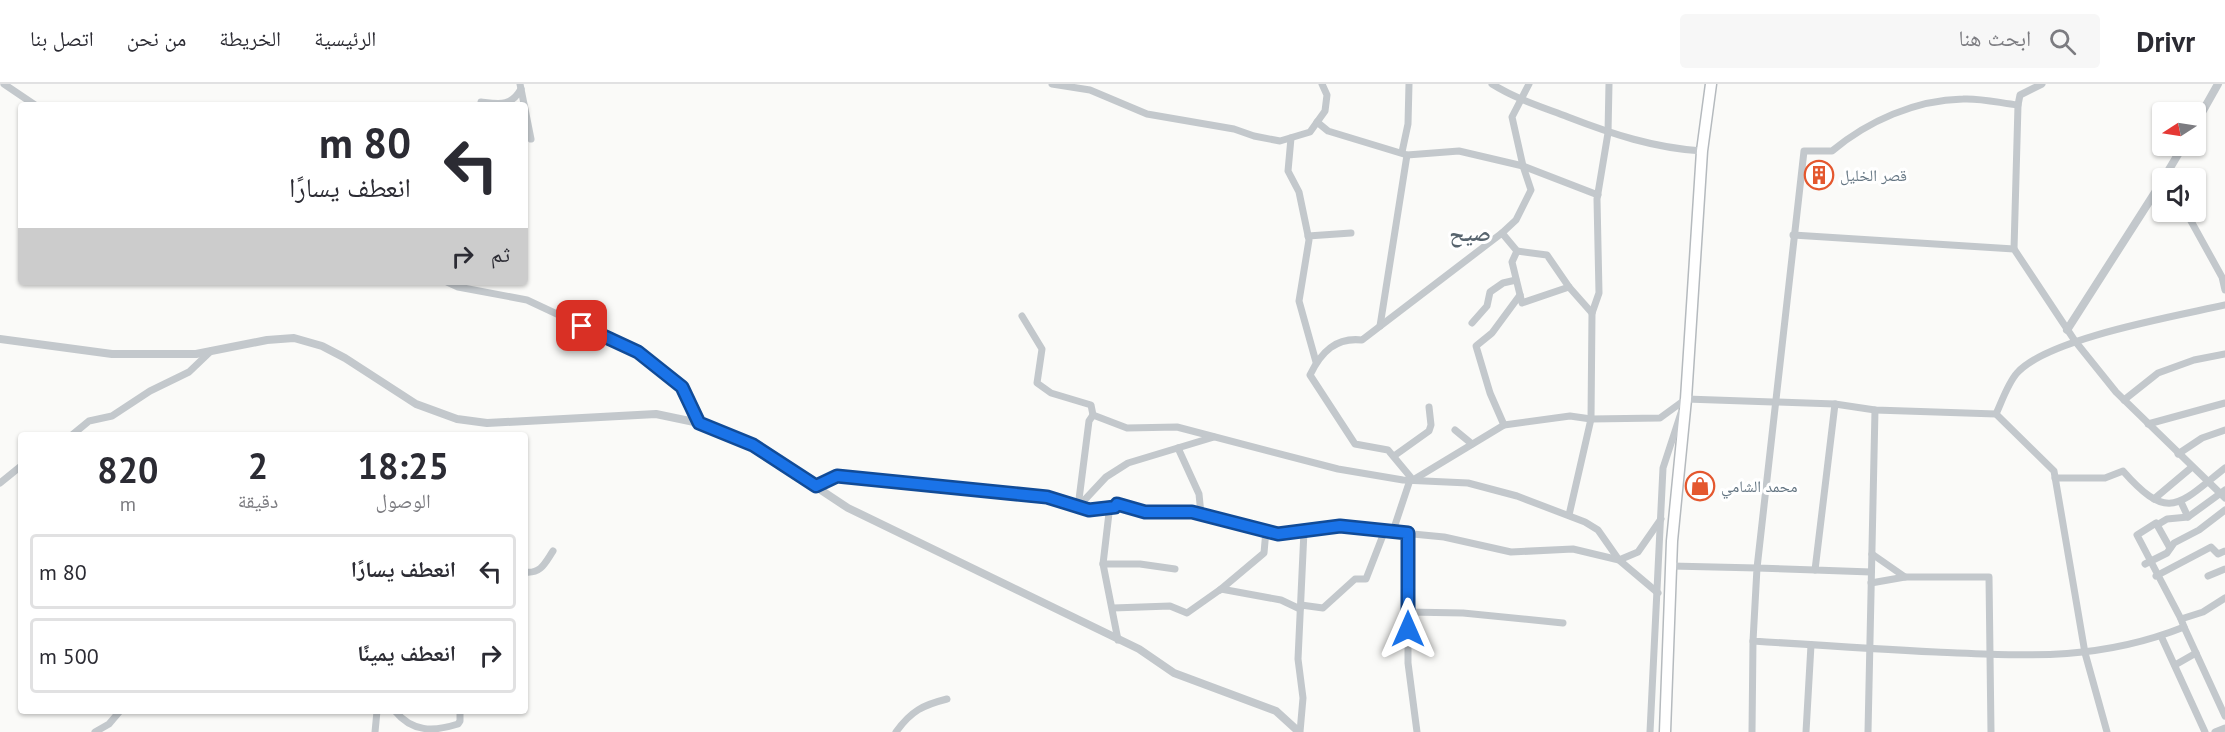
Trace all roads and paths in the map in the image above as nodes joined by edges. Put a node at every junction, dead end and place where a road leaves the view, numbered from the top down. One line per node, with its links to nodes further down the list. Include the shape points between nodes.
1 (4, 84): 13 (street)
2 (1052, 84): 21 (street, via 1090,90 1147,114 1280,141)
3 (1322, 84): 18 (street, via 1327,95 1325,111)
4 (1409, 84): 24 (street)
5 (1492, 84): 12 (street)
6 (1529, 84): 12 (street)
7 (1609, 84): 20 (street)
8 (1711, 84): 23 (main road)
9 (2042, 84): 16 (street, via 2020,95)
10 (2218, 84): 17 (street)
11 (520, 87): 14 (street); 15 (street)
12 (1521, 100): 20 (street); 25 (street, via 1512,117)
13 (31, 102)
14 (511, 102)
15 (523, 102)
16 (2018, 105): 31 (street, via 1963,99 1925,104 1876,120 1832,151 1804,151); 33 (street)
17 (2206, 105)
18 (1317, 122): 21 (street, via 1310,132); 24 (street, via 1328,131)
19 (528, 125): 22 (street)
20 (1608, 132): 23 (street, via 1669,149); 26 (street)
21 (1291, 138): 32 (street, via 1288,171 1299,192)
22 (531, 139)
23 (1701, 151): 51 (main road)
24 (1405, 154): 25 (street, via 1459,151); 44 (street)
25 (1523, 166): 26 (street); 30 (street, via 1531,190 1516,220)
26 (1598, 195): 41 (street, via 1599,293)
27 (2152, 198): 45 (street)
28 (2191, 222): 38 (street)
29 (1351, 232): 32 (street)
30 (1502, 233): 34 (street); 44 (street)
31 (1793, 235): 33 (street); 53 (street)
32 (1308, 236): 50 (street, via 1299,301)
33 (2014, 249): 45 (street)
34 (1517, 251): 35 (street, via 1512,262); 37 (street, via 1547,255)
35 (1516, 280): 39 (street); 43 (street, via 1490,292 1487,306)
36 (452, 285): 61 (street, via 527,300 638,352 682,387)
37 (1569, 287): 39 (street, via 1522,303); 41 (street)
38 (2225, 290)
39 (1520, 295): 63 (street, via 1492,333 1476,346)
40 (2225, 305): 47 (street)
41 (1592, 313): 60 (street)
42 (1022, 316): 59 (street, via 1042,349 1038,383 1051,393 1091,405)
43 (1472, 323)
44 (1380, 326): 50 (street, via 1362,340 1348,338 1330,346)
45 (2067, 330): 47 (street)
46 (0, 339): 48 (street, via 112,354)
47 (2074, 341): 52 (street); 58 (street, via 2017,373)
48 (212, 351): 61 (street, via 294,338 321,346 416,404 457,419 487,423 656,414); 66 (street, via 189,372 112,416 88,421)
49 (2225, 354): 52 (street, via 2158,373)
50 (1316, 362): 71 (street, via 1310,375 1355,444 1389,450)
51 (1686, 399): 53 (street); 60 (street, via 1660,418); 89 (street, via 1663,468); 102 (main road)
52 (2124, 400): 62 (street)
53 (1775, 402): 55 (street); 103 (street)
54 (2225, 403): 62 (street)
55 (1835, 404): 57 (street); 106 (street)
56 (1429, 407): 71 (street, via 1429,431)
57 (1875, 410): 58 (street); 98 (street)
58 (1996, 414): 75 (street, via 2054,471)
59 (1093, 415): 67 (street, via 1127,428 1177,427); 83 (street)
60 (1591, 419): 63 (street, via 1570,416); 87 (street)
61 (699, 423): 79 (street, via 753,445)
62 (2148, 424): 70 (street)
63 (1504, 425): 68 (street)
64 (1455, 430): 68 (street)
65 (2225, 430): 70 (street, via 2202,438)
66 (75, 432)
67 (1216, 436): 69 (street); 76 (street, via 1338,470)
68 (1472, 444): 76 (street)
69 (1178, 448): 83 (street, via 1128,463 1106,477); 86 (street, via 1199,494)
70 (2178, 454): 72 (street)
71 (1394, 456): 76 (street)
72 (2192, 467): 77 (street); 81 (street)
73 (18, 468): 78 (street)
74 (2225, 468): 77 (street)
75 (2055, 478): 81 (street, via 2105,478 2123,471 2143,494); 127 (street)
76 (1412, 480): 87 (street, via 1468,483); 93 (street)
77 (2208, 482): 80 (street); 82 (street)
78 (0, 483)
79 (816, 486): 83 (street, via 837,476 1047,497); 123 (street, via 848,508)
80 (2223, 494): 88 (street)
81 (2154, 499): 82 (street, via 2166,504)
82 (2181, 502): 88 (street)
83 (1078, 507): 84 (street)
84 (1115, 507): 86 (street, via 1117,504 1145,512); 101 (street, via 1109,513)
85 (2225, 510): 95 (street)
86 (1201, 514): 91 (street)
87 (1569, 515): 99 (street, via 1598,531)
88 (2188, 517): 90 (street, via 2168,519)
89 (1661, 519): 99 (street, via 1638,552); 114 (street)
90 (2157, 525): 95 (street); 100 (street, via 2137,536)
91 (1266, 530): 92 (street, via 1278,534); 113 (street, via 1264,553)
92 (1304, 531): 93 (street, via 1340,526); 116 (street)
93 (1389, 531): 94 (street); 116 (street, via 1366,579 1355,579 1323,608)
94 (1408, 533): 99 (street, via 1511,552 1573,549); 118 (street)
95 (2170, 548): 100 (street)
96 (553, 551): 107 (street, via 542,569)
97 (2225, 551): 109 (street, via 2218,554 2211,547)
98 (1872, 554): 108 (street); 111 (street)
99 (1619, 561): 114 (street)
100 (2148, 563): 109 (street)
101 (1103, 564): 104 (street); 117 (street)
102 (1671, 566): 103 (street); 144 (main road)
103 (1757, 568): 106 (street); 124 (street)
104 (1175, 569)
105 (2225, 569): 110 (street)
106 (1815, 570): 108 (street)
107 (528, 572)
108 (1871, 572): 112 (street)
109 (2157, 576): 119 (street)
110 (2208, 576)
111 (1905, 577): 112 (street); 128 (street, via 1989,577)
112 (1871, 583): 126 (street)
113 (1220, 590): 116 (street); 117 (street, via 1187,613 1170,606)
114 (1658, 593): 143 (street)
115 (2225, 598): 119 (street, via 2203,612)
116 (1301, 607): 141 (street)
117 (1113, 608): 123 (street)
118 (1408, 612): 120 (street); 142 (street, via 1408,663)
119 (2181, 619): 121 (street)
120 (1563, 623)
121 (2184, 627): 122 (street); 129 (street)
122 (2162, 636): 127 (street); 130 (street)
123 (1119, 640): 141 (street, via 1174,673 1276,711)
124 (1753, 641): 125 (street); 145 (street)
125 (1811, 645): 126 (street); 146 (street)
126 (1870, 649): 128 (street); 147 (street)
127 (2085, 653): 128 (street); 149 (street)
128 (1989, 654): 148 (street)
129 (2196, 654): 130 (street); 136 (street)
130 (2175, 665): 150 (street)
131 (947, 699): 140 (street, via 915,711)
132 (118, 714): 138 (street, via 110,724)
133 (377, 714): 139 (street)
134 (398, 714): 135 (street, via 409,726 426,729 458,724)
135 (460, 714)
136 (2225, 716)
137 (2225, 728): 151 (street)
138 (95, 732)
139 (375, 732)
140 (896, 732)
141 (1300, 732)
142 (1417, 732)
143 (1650, 732)
144 (1665, 732)
145 (1752, 732)
146 (1806, 732)
147 (1868, 732)
148 (1991, 732)
149 (2107, 732)
150 (2205, 732)
151 (2215, 732)

